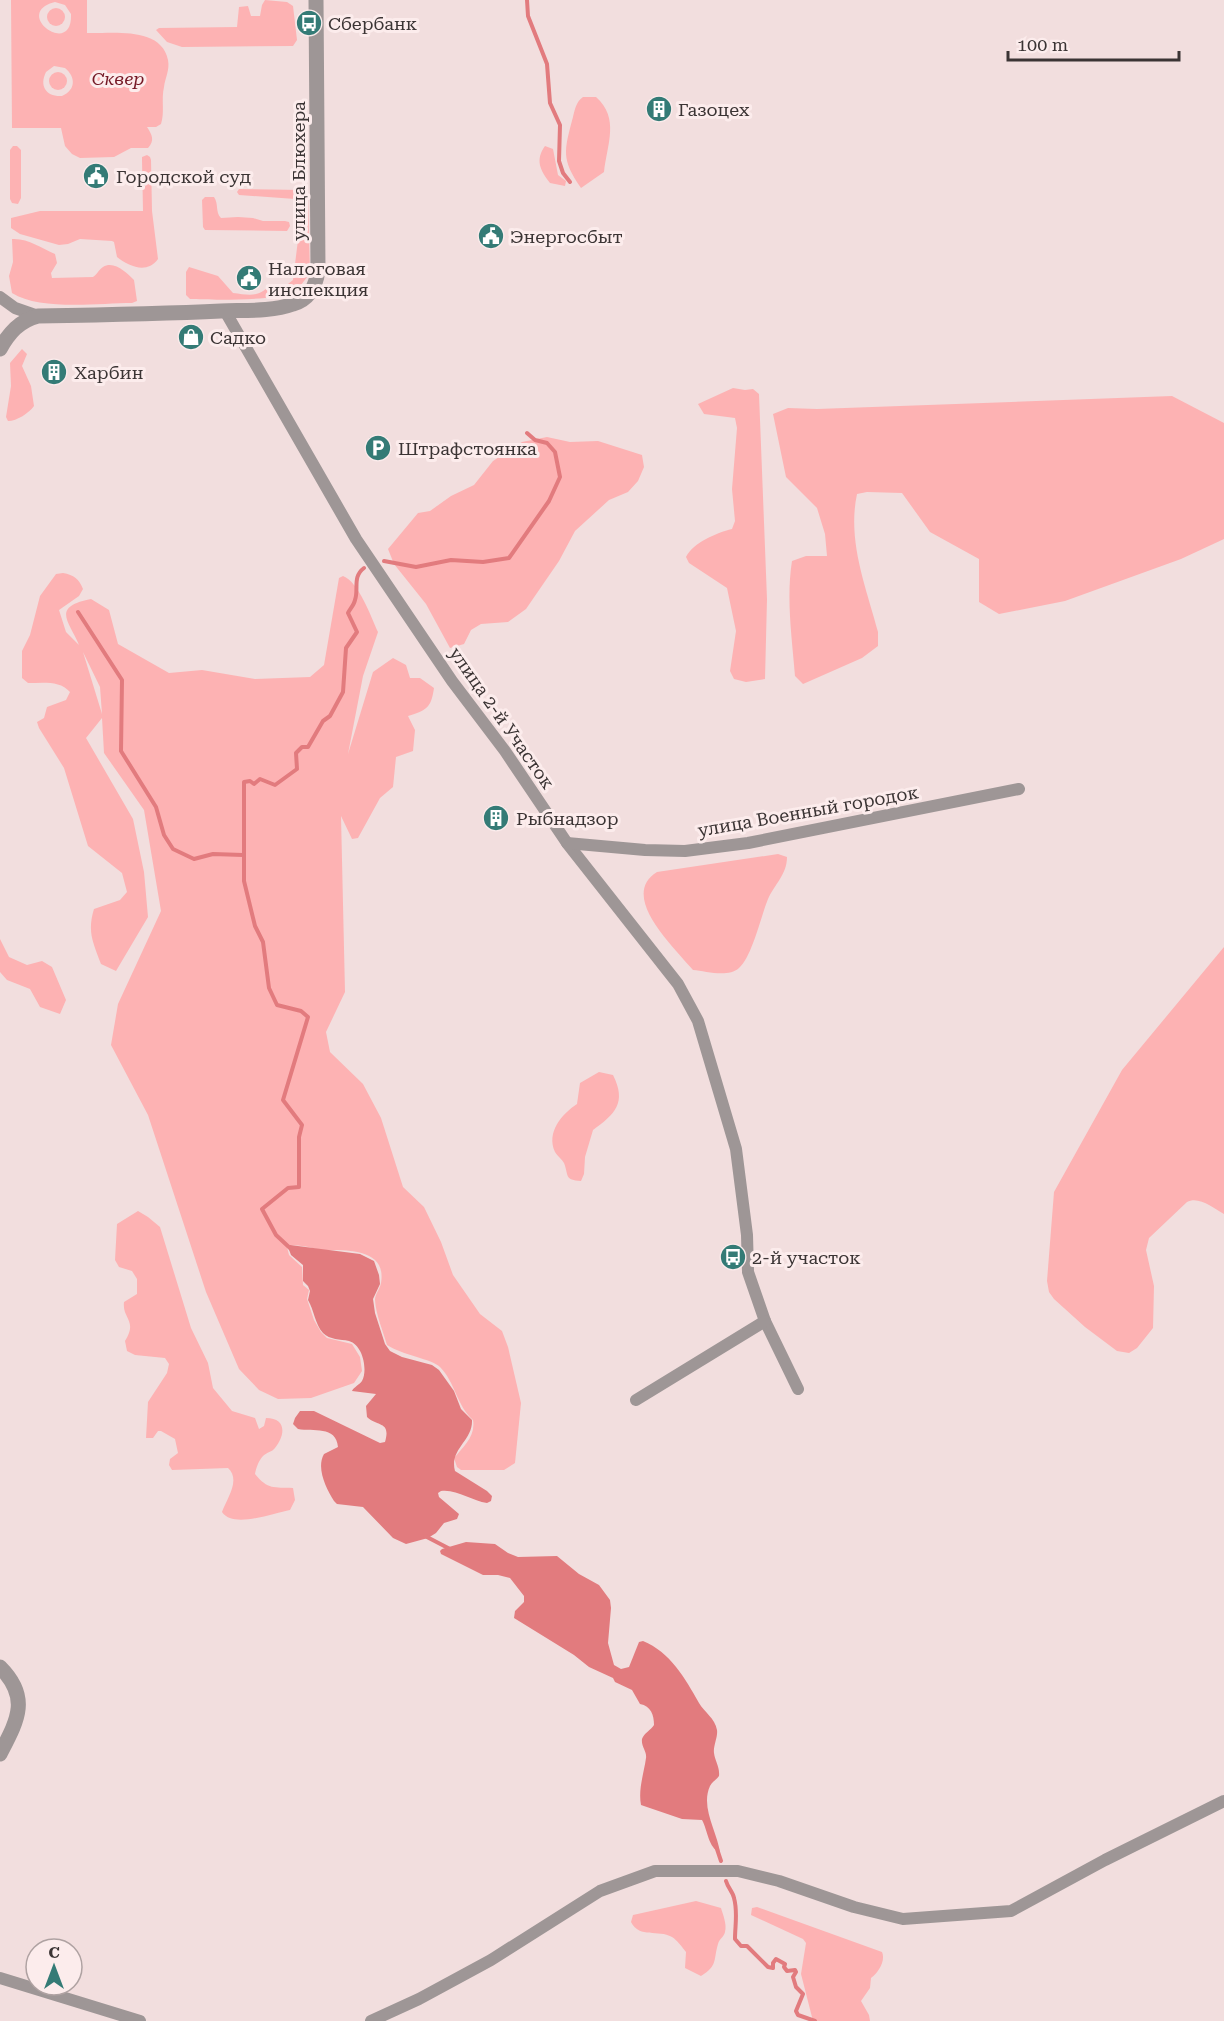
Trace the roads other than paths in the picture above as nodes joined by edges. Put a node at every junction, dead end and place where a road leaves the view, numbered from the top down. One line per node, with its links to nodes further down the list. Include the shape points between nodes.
1 (316, 0): 3 (street, улица Блюхера, via 317,280 313,290 293,304)
2 (0, 297): 4 (street, via 15,308)
3 (225, 311): 4 (street, улица Блюхера); 7 (street, улица 2-й Участок, via 356,539)
4 (38, 316): 5 (street, улица Блюхера, via 18,325)
5 (0, 349)
6 (1019, 789): 7 (street, улица Военный городок, via 748,843 685,851)
7 (567, 843): 8 (street, улица 2-й Участок, via 678,984 698,1021 736,1149 747,1235 747,1272)
8 (765, 1321): 9 (street, улица 2-й Участок); 10 (street)
9 (798, 1389)
10 (636, 1400)
11 (0, 1667): 12 (street, via 16,1687 19,1712)
12 (0, 1754)
13 (1224, 1801): 16 (street, via 1011,1911 903,1919 738,1870 655,1870 600,1891 491,1960)
14 (0, 1978): 15 (street)
15 (140, 2021)
16 (370, 2021)

